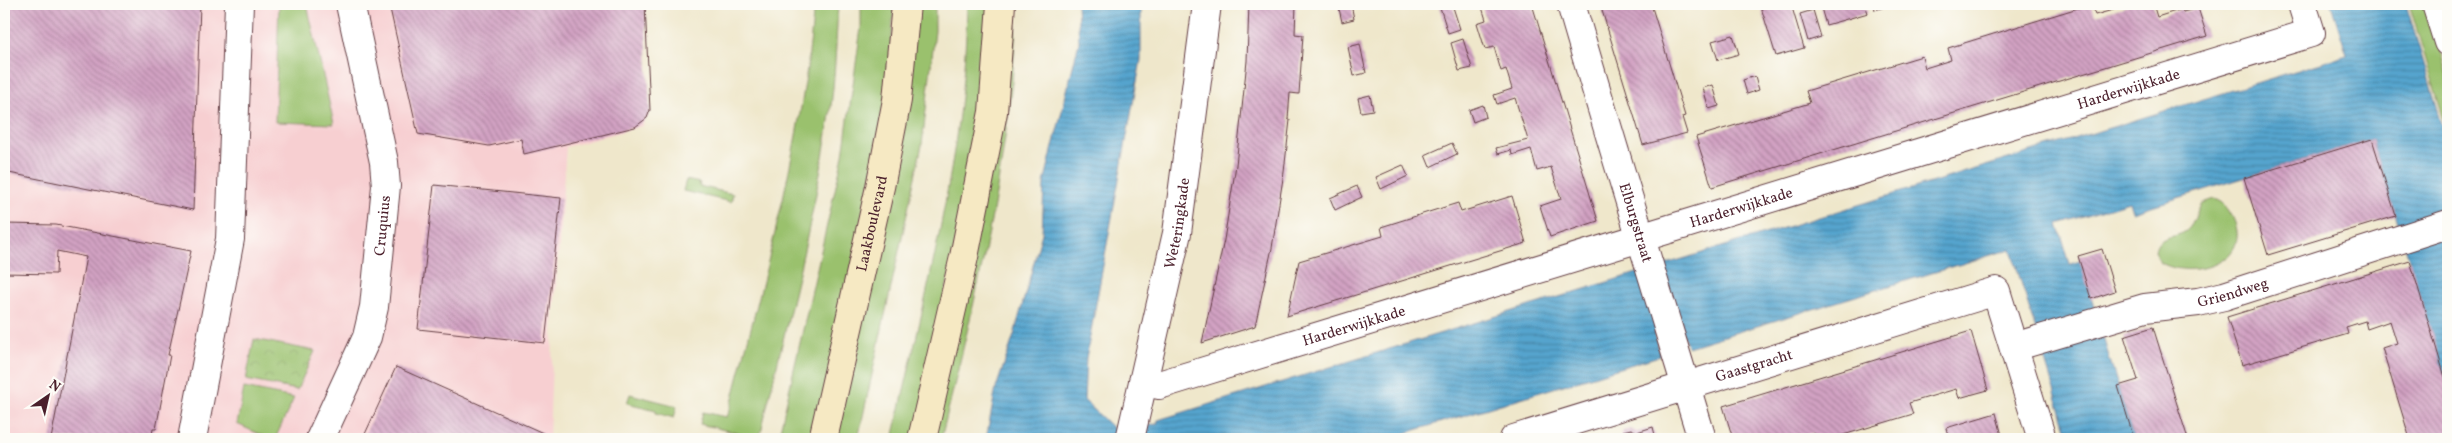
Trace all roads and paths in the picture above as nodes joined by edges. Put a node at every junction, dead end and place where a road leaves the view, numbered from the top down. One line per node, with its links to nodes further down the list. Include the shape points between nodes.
1 (239, 4): 15 (street, via 230,239)
2 (350, 4): 16 (street, Cruquius, via 384,162 386,186 374,307 367,337)
3 (906, 4): 17 (main road, Laakboulevard, via 897,100)
4 (1001, 4): 18 (main road, via 994,112)
5 (1207, 4): 13 (street, Weteringkade, via 1177,233)
6 (1571, 4): 11 (street, Elburgstraat)
7 (2302, 4): 11 (street, Harderwijkkade, via 2311,33)
8 (2436, 4): 9 (street)
9 (2448, 42)
10 (2448, 224): 12 (street, Griendweg, via 2224,296 2145,308)
11 (1640, 239): 13 (street, Harderwijkkade, via 1159,385); 14 (street, Elburgstraat)
12 (2025, 344): 14 (street, Gaastgracht, via 1996,291); 22 (street)
13 (1143, 382): 19 (street, Weteringkade)
14 (1685, 386): 20 (street, Gaastgracht); 21 (street, Elburgstraat)
15 (192, 439)
16 (320, 439)
17 (823, 439)
18 (922, 439)
19 (1130, 439)
20 (1514, 439)
21 (1702, 439)
22 (2042, 439)

